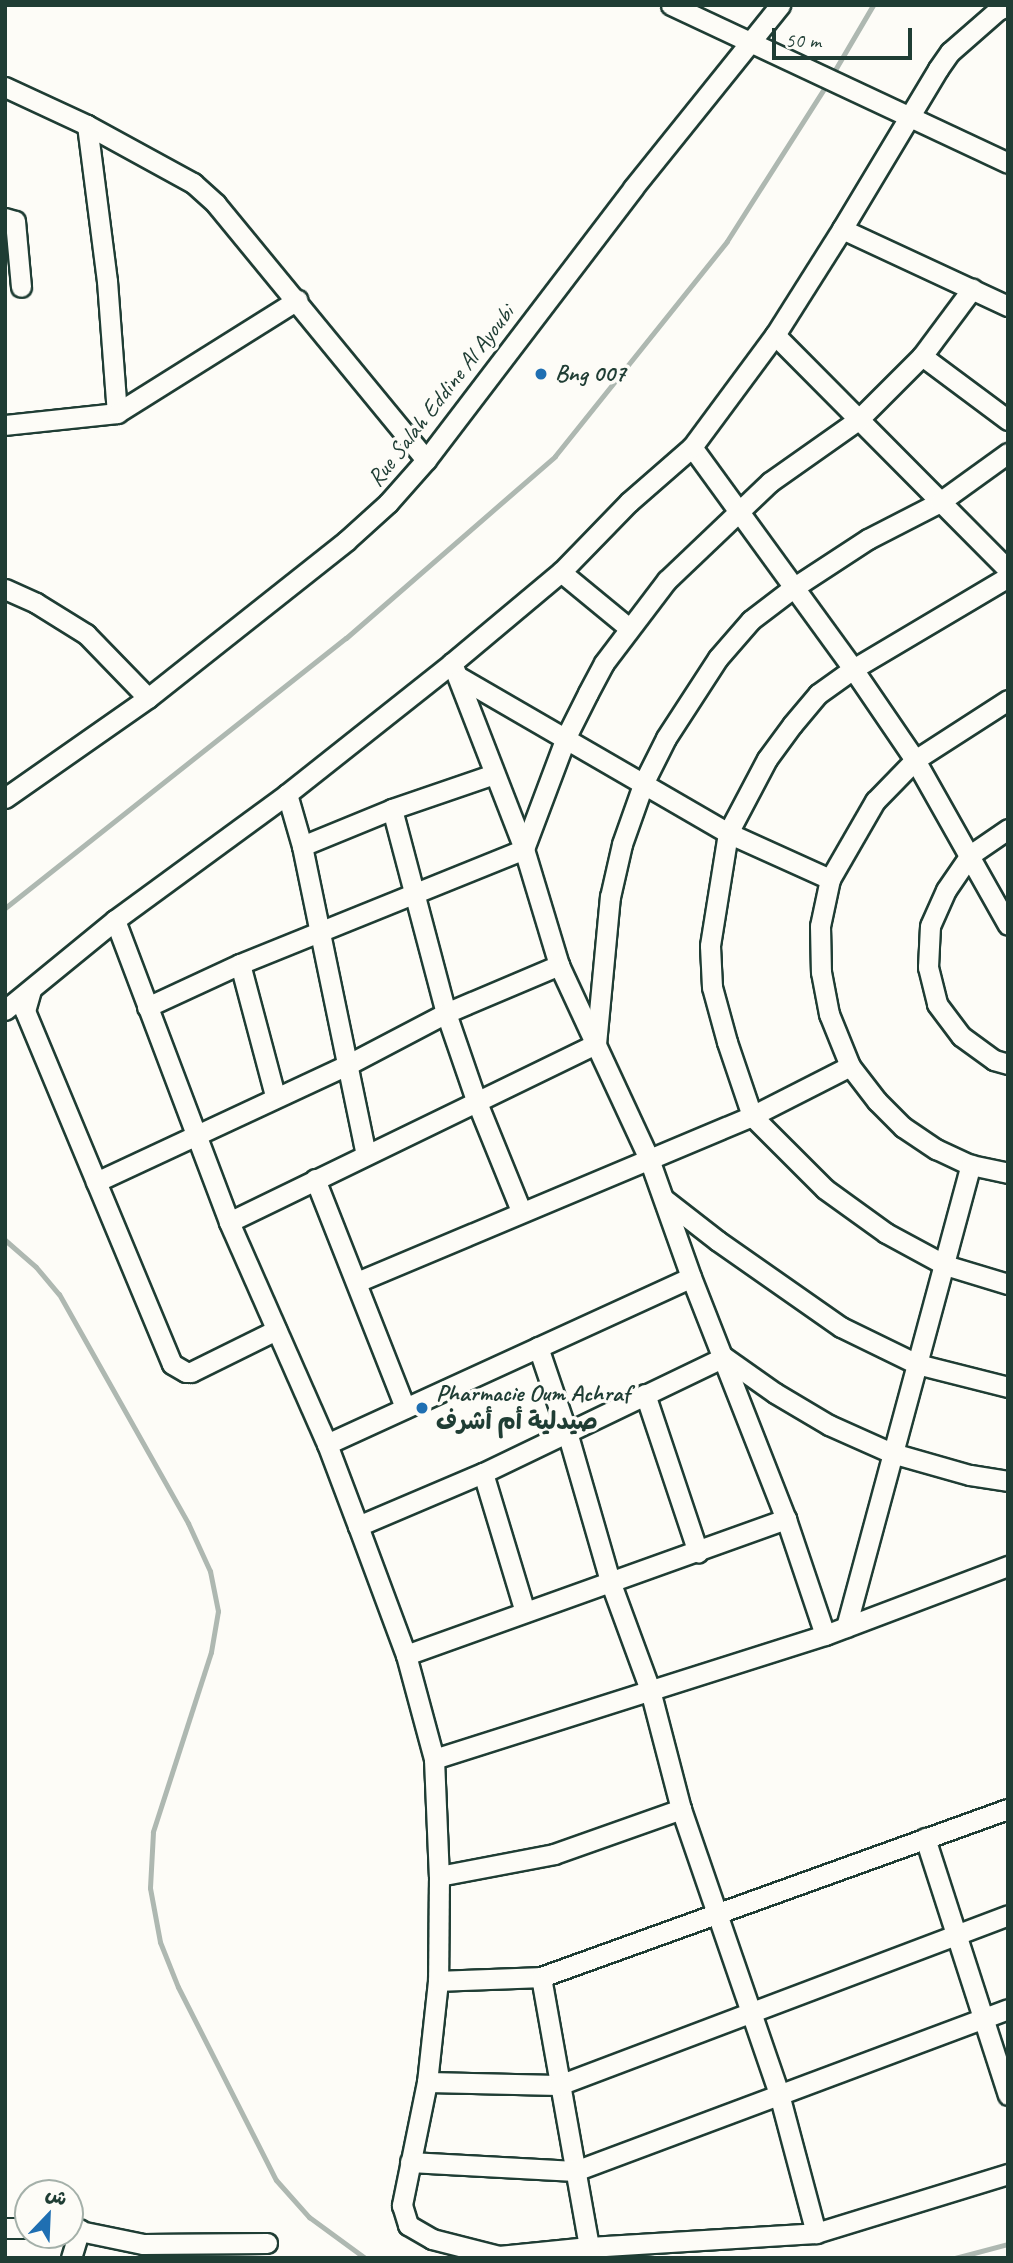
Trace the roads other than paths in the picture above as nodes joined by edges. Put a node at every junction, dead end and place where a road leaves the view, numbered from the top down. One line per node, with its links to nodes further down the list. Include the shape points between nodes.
1 (670, 5): 4 (street)
2 (780, 5): 4 (street, Rue Salah Eddine Al Ayoubi)
3 (1002, 9): 6 (street, via 950,52)
4 (749, 43): 6 (street); 23 (street, Rue Salah Eddine Al Ayoubi)
5 (5, 87): 7 (street)
6 (908, 118): 8 (street); 10 (street)
7 (88, 125): 13 (street, via 193,183); 17 (street)
8 (1008, 163)
9 (5, 218): 11 (street, via 15,221)
10 (842, 229): 12 (street); 15 (street)
11 (21, 286)
12 (972, 289): 14 (street); 16 (street)
13 (297, 300): 17 (street); 23 (street)
14 (1008, 306)
15 (775, 335): 18 (street); 21 (street)
16 (922, 356): 18 (street); 19 (street)
17 (117, 413): 20 (street)
18 (858, 420): 24 (street); 25 (street)
19 (1008, 420)
20 (5, 425)
21 (692, 447): 25 (street); 27 (street, via 629,502)
22 (1008, 453): 24 (street)
23 (426, 460): 34 (street, Rue Salah Eddine Al Ayoubi, via 346,541)
24 (940, 502): 26 (street); 29 (street, via 868,539)
25 (740, 509): 29 (street); 31 (street, via 667,580)
26 (1008, 570)
27 (561, 572): 31 (street); 33 (street)
28 (1008, 578): 32 (street)
29 (793, 588): 32 (street); 39 (street, via 751,620 718,658)
30 (5, 589): 34 (street, via 86,634)
31 (629, 628): 36 (street, via 604,663)
32 (853, 669): 37 (street); 44 (street, via 818,694 792,725 766,759)
33 (456, 670): 36 (street); 38 (street); 40 (street)
34 (148, 698): 41 (street, Rue Salah Eddine Al Ayoubi)
35 (1008, 700): 37 (street)
36 (566, 737): 39 (street); 46 (street)
37 (915, 760): 47 (street); 48 (street, via 875,801)
38 (494, 774): 42 (street); 46 (street)
39 (643, 782): 44 (street); 59 (street, via 610,897)
40 (287, 794): 45 (street); 50 (street)
41 (5, 798)
42 (392, 809): 45 (street); 49 (street)
43 (1008, 829): 47 (street)
44 (727, 833): 48 (street); 65 (street, via 710,946 712,987)
45 (302, 846): 52 (street)
46 (524, 849): 49 (street); 54 (street)
47 (970, 855): 51 (street); 61 (street, via 930,926 928,967 937,1004 961,1036 994,1060)
48 (830, 879): 62 (street, via 820,926 821,972 829,1014)
49 (415, 895): 52 (street); 58 (street)
50 (115, 920): 55 (street); 56 (street)
51 (1008, 925)
52 (319, 932): 53 (street); 60 (street)
53 (240, 964): 56 (street); 63 (street)
54 (559, 965): 58 (street); 59 (street)
55 (31, 990): 57 (street); 72 (street, via 25,1011)
56 (147, 1007): 66 (street)
57 (5, 1010)
58 (446, 1013): 60 (street); 64 (street)
59 (596, 1044): 64 (street); 68 (street)
60 (349, 1064): 63 (street); 67 (street)
61 (1008, 1064)
62 (850, 1066): 65 (street); 69 (street, via 904,1127)
63 (275, 1096): 66 (street)
64 (476, 1100): 67 (street); 74 (street)
65 (752, 1116): 68 (street); 76 (street, via 825,1189 886,1233)
66 (197, 1136): 72 (street); 75 (street)
67 (366, 1154): 71 (street)
68 (649, 1159): 73 (street); 74 (street)
69 (971, 1165): 70 (street); 76 (street)
70 (1008, 1173)
71 (315, 1178): 75 (street); 78 (street)
72 (96, 1182): 80 (street, via 172,1364 191,1372)
73 (663, 1198): 77 (street); 83 (street, via 841,1327)
74 (521, 1211): 78 (street)
75 (229, 1222): 80 (street)
76 (945, 1265): 79 (street); 83 (street)
77 (691, 1277): 81 (street); 82 (street)
78 (357, 1282): 86 (street)
79 (1008, 1284)
80 (276, 1330): 88 (street)
81 (538, 1347): 86 (street); 87 (street)
82 (724, 1357): 85 (street); 89 (street, via 830,1425); 92 (street)
83 (918, 1364): 84 (street); 89 (street)
84 (1008, 1387)
85 (645, 1394): 87 (street); 94 (street)
86 (405, 1408): 88 (street)
87 (568, 1432): 90 (street); 96 (street)
88 (327, 1444): 93 (street)
89 (892, 1453): 91 (street); 98 (street)
90 (483, 1473): 93 (street); 97 (street)
91 (1008, 1481)
92 (786, 1519): 94 (street); 99 (street)
93 (358, 1526): 100 (street)
94 (698, 1552): 96 (street)
95 (1008, 1566): 98 (street)
96 (610, 1581): 97 (street); 101 (street)
97 (525, 1612): 100 (street)
98 (846, 1627): 99 (street)
99 (825, 1635): 101 (street)
100 (406, 1655): 102 (street)
101 (650, 1690): 102 (street); 103 (street)
102 (434, 1759): 106 (street)
103 (681, 1809): 106 (street, via 554,1854); 107 (street)
104 (1008, 1809): 105 (street)
105 (925, 1838): 107 (street); 109 (street)
106 (439, 1876): 111 (street)
107 (716, 1915): 110 (street); 113 (street)
108 (1008, 1915): 109 (street)
109 (958, 1935): 113 (street); 114 (street)
110 (541, 1976): 111 (street); 116 (street)
111 (438, 1981): 115 (street)
112 (1008, 2009): 114 (street)
113 (749, 2011): 116 (street); 117 (street)
114 (983, 2018): 117 (street); 118 (street)
115 (428, 2082): 116 (street); 119 (street)
116 (559, 2085): 120 (street)
117 (779, 2094): 120 (street); 123 (street)
118 (1008, 2095)
119 (410, 2162): 120 (street); 126 (street, via 402,2205 408,2225 432,2239)
120 (575, 2171): 125 (street)
121 (1008, 2174): 123 (street)
122 (84, 2231): 124 (street, via 144,2244)
123 (816, 2233): 125 (street)
124 (267, 2243)
125 (589, 2247): 126 (street)
126 (499, 2257)

